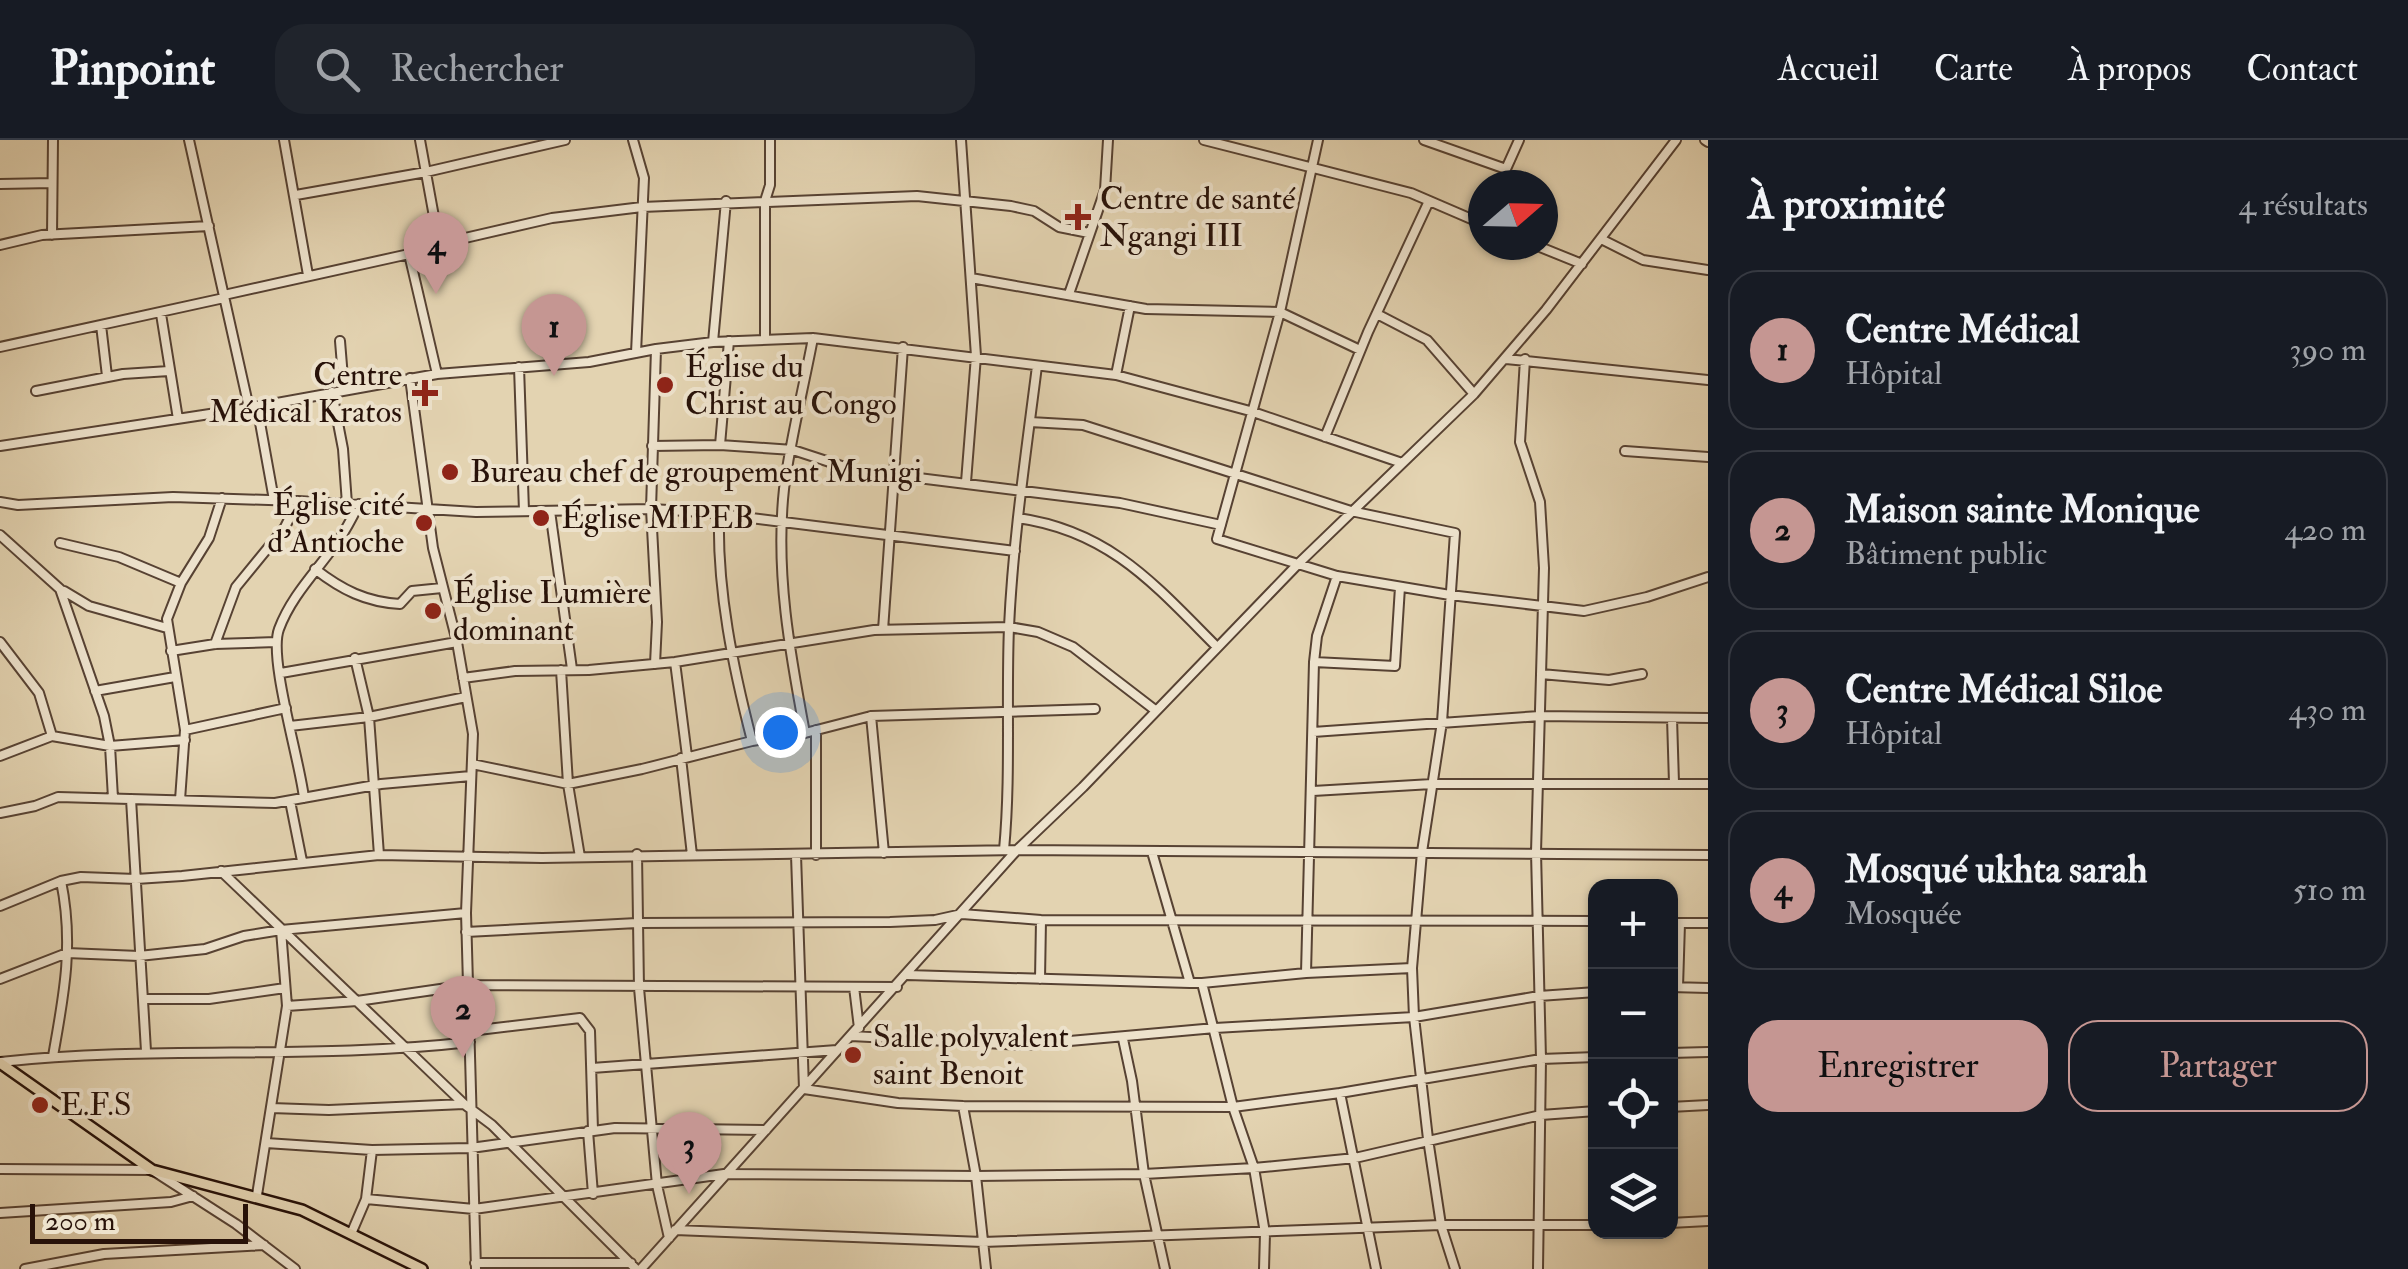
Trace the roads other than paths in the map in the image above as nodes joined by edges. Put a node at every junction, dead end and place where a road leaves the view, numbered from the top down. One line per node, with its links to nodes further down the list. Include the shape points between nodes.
1 (53, 140): 17 (street)
2 (189, 140): 26 (street)
3 (284, 140): 19 (street)
4 (420, 140): 16 (street)
5 (565, 140): 16 (street)
6 (633, 140): 24 (street, via 644,178)
7 (770, 140): 21 (street)
8 (960, 140): 22 (street)
9 (1108, 140): 27 (street, via 1105,190)
10 (1204, 140): 15 (street)
11 (1318, 140): 15 (street)
12 (1424, 140): 13 (street, via 1506,169)
13 (1519, 140)
14 (1676, 140): 29 (street)
15 (1312, 166): 23 (street); 41 (street)
16 (426, 172): 19 (street); 30 (street)
17 (52, 183): 18 (street); 28 (street)
18 (0, 184)
19 (296, 195): 36 (street)
20 (726, 201): 21 (street); 24 (street); 49 (street)
21 (764, 201): 22 (street); 45 (street)
22 (964, 201): 27 (street, via 1030,210 1059,227); 37 (street)
23 (1430, 201): 25 (street); 43 (street)
24 (642, 207): 30 (street, via 552,218); 54 (street)
25 (1468, 217)
26 (209, 226): 28 (street); 39 (street)
27 (1089, 233): 38 (street)
28 (52, 235): 31 (street)
29 (1601, 239): 34 (street); 35 (street, via 1646,260)
30 (439, 244): 32 (street)
31 (0, 246)
32 (409, 254): 36 (street); 61 (street)
33 (1558, 254): 34 (street)
34 (1582, 264): 56 (street)
35 (1708, 270)
36 (308, 275): 39 (street)
37 (971, 278): 38 (street); 55 (street)
38 (1069, 294): 40 (street)
39 (224, 296): 42 (street); 70 (street)
40 (1130, 306): 41 (street); 62 (street)
41 (1280, 312): 53 (street); 71 (street)
42 (162, 314): 44 (street); 60 (street)
43 (1376, 314): 53 (street); 69 (street, via 1424,338)
44 (101, 325): 50 (street); 63 (street)
45 (764, 338): 46 (street); 48 (street)
46 (812, 338): 51 (street); 78 (street)
47 (340, 341): 67 (street)
48 (730, 341): 49 (street); 75 (street)
49 (713, 342): 52 (street)
50 (0, 347)
51 (903, 348): 55 (street); 82 (street)
52 (656, 349): 54 (street); 77 (street)
53 (1360, 350): 74 (street)
54 (636, 353): 59 (street)
55 (976, 356): 58 (street); 84 (street)
56 (1506, 358): 57 (street); 69 (street)
57 (1525, 358): 65 (street); 114 (street, via 1520,442 1540,502)
58 (1036, 366): 62 (street); 73 (street)
59 (519, 367): 61 (street); 94 (street)
60 (168, 370): 63 (street); 72 (street)
61 (436, 374): 64 (street)
62 (1116, 375): 71 (street)
63 (107, 376): 66 (street)
64 (410, 378): 67 (street); 93 (street)
65 (1708, 380)
66 (36, 390)
67 (344, 390): 68 (street)
68 (332, 392): 70 (street); 90 (street)
69 (1474, 394): 81 (street)
70 (253, 407): 72 (street); 87 (street)
71 (1250, 411): 74 (street); 83 (street)
72 (178, 419): 76 (street)
73 (1030, 422): 83 (street, via 1083,425); 85 (street)
74 (1325, 437): 81 (street)
75 (720, 445): 77 (street); 78 (street)
76 (0, 446)
77 (652, 446): 92 (street)
78 (793, 450): 82 (street, via 854,470); 99 (street)
79 (1625, 450): 80 (street)
80 (1708, 457)
81 (1402, 464): 96 (street)
82 (896, 474): 84 (street); 102 (street)
83 (1235, 474): 96 (street); 100 (street)
84 (966, 482): 85 (street)
85 (1022, 488): 98 (street); 100 (street)
86 (222, 498): 87 (street); 89 (street); 109 (street, via 209,538)
87 (274, 500): 88 (street)
88 (298, 500): 90 (street); 122 (street, via 285,527 236,587)
89 (0, 502)
90 (347, 504): 91 (street)
91 (359, 504): 93 (street); 106 (street)
92 (651, 509): 95 (street); 97 (street); 129 (street)
93 (428, 510): 94 (street); 111 (street)
94 (524, 510): 95 (street)
95 (550, 511): 131 (street)
96 (1351, 511): 105 (street); 113 (street, via 1455,532)
97 (719, 514): 99 (street); 125 (street, via 718,559)
98 (1018, 518): 104 (street); 123 (street, via 1095,540 1146,575)
99 (783, 522): 102 (street); 121 (street)
100 (1221, 524): 105 (street, via 1219,541)
101 (0, 535): 112 (street)
102 (891, 535): 104 (street); 117 (street)
103 (60, 542): 109 (street, via 119,556)
104 (1015, 551): 115 (street)
105 (1298, 564): 107 (street); 123 (street)
106 (316, 569): 111 (street, via 345,590 384,603 403,603 414,590); 119 (street)
107 (1338, 576): 110 (street); 128 (street)
108 (1708, 578): 114 (street, via 1599,610)
109 (181, 583): 116 (street)
110 (1400, 587): 113 (street); 128 (street, via 1395,666)
111 (442, 588): 120 (street)
112 (60, 589): 116 (street, via 89,606); 137 (street)
113 (1450, 595): 114 (street); 148 (street)
114 (1544, 607): 133 (street)
115 (1009, 627): 117 (street); 141 (street, via 1073,647); 142 (street)
116 (167, 628): 124 (street)
117 (883, 630): 121 (street)
118 (0, 642): 154 (street, via 39,693)
119 (276, 642): 122 (street); 132 (street)
120 (456, 642): 126 (street); 136 (street)
121 (788, 643): 125 (street); 152 (street)
122 (215, 644): 124 (street)
123 (1217, 647): 141 (street)
124 (171, 651): 135 (street)
125 (732, 652): 127 (street); 155 (street)
126 (355, 658): 132 (street); 145 (street)
127 (676, 662): 129 (street); 158 (street)
128 (1314, 662): 151 (street)
129 (655, 664): 131 (street)
130 (560, 670): 131 (street); 136 (street); 162 (street)
131 (572, 670)
132 (280, 674): 139 (street)
133 (1541, 674): 134 (street, via 1609,680); 144 (street)
134 (1642, 674)
135 (175, 678): 137 (street); 153 (street)
136 (463, 678): 138 (street)
137 (95, 691): 156 (street)
138 (466, 697): 145 (street); 159 (street)
139 (286, 708): 149 (street); 153 (street)
140 (1096, 709): 142 (street)
141 (1156, 710): 175 (street)
142 (1009, 713): 143 (street); 174 (street)
143 (871, 716): 150 (street); 180 (street)
144 (1540, 716): 146 (street); 148 (street); 164 (street)
145 (368, 717): 149 (street); 166 (street)
146 (1672, 718): 147 (street); 161 (street)
147 (1708, 718)
148 (1442, 722): 151 (street); 163 (street)
149 (290, 726): 169 (street)
150 (816, 730): 152 (street); 186 (street)
151 (1312, 732): 167 (street)
152 (805, 734): 155 (street)
153 (185, 735): 156 (street); 171 (street)
154 (52, 736): 156 (street); 157 (street)
155 (752, 741): 158 (street)
156 (110, 746): 168 (street)
157 (0, 756)
158 (684, 757): 162 (street); 184 (street)
159 (472, 764): 160 (street); 162 (street)
160 (471, 776): 166 (street); 181 (street)
161 (1674, 783): 164 (street); 165 (street)
162 (568, 784): 188 (street)
163 (1432, 784): 164 (street); 167 (street); 178 (street)
164 (1538, 784): 179 (street)
165 (1708, 784)
166 (372, 786): 169 (street); 183 (street)
167 (1313, 791): 176 (street)
168 (114, 798): 170 (street); 173 (street, via 58,797)
169 (304, 798): 172 (street)
170 (131, 799): 171 (street); 191 (street)
171 (180, 800): 172 (street)
172 (290, 801): 189 (street)
173 (0, 813)
174 (1004, 850): 175 (street); 180 (street)
175 (1018, 850): 177 (street); 195 (street)
176 (1310, 851): 177 (street); 178 (street); 199 (street)
177 (1152, 852): 198 (street)
178 (1422, 852): 179 (street); 196 (street)
179 (1536, 852): 187 (street); 200 (street)
180 (884, 853): 186 (street)
181 (466, 854): 183 (street); 188 (street); 194 (street)
182 (636, 854): 184 (street); 188 (street); 203 (street)
183 (379, 855): 189 (street)
184 (692, 855): 185 (street)
185 (796, 855): 186 (street); 202 (street)
186 (816, 855)
187 (1708, 855)
188 (580, 857)
189 (302, 862): 190 (street)
190 (221, 871): 191 (street); 206 (street)
191 (136, 879): 192 (street); 209 (street)
192 (61, 881): 193 (street); 208 (street)
193 (0, 906)
194 (466, 912): 206 (street); 207 (street)
195 (962, 914): 197 (street); 202 (street); 212 (street)
196 (1417, 918): 199 (street); 200 (street); 210 (street)
197 (1042, 920): 198 (street); 213 (street)
198 (1170, 920): 199 (street); 216 (street)
199 (1307, 920): 211 (street)
200 (1536, 920): 201 (street); 226 (street)
201 (1588, 921)
202 (796, 922): 203 (street); 223 (street)
203 (637, 923): 207 (street); 222 (street)
204 (1678, 923): 205 (street)
205 (1708, 923)
206 (281, 930): 209 (street, via 205,949); 221 (street); 228 (street)
207 (466, 932): 217 (street)
208 (67, 953): 209 (street); 214 (street); 244 (street)
209 (139, 956): 227 (street)
210 (1412, 968): 211 (street); 230 (street)
211 (1306, 973): 215 (street)
212 (908, 975): 213 (street); 219 (street)
213 (1040, 979): 216 (street)
214 (0, 980)
215 (1202, 982): 216 (street); 232 (street)
216 (1190, 983)
217 (468, 986): 222 (street); 228 (street); 233 (street)
218 (854, 987): 219 (street); 223 (street); 231 (street)
219 (897, 987): 231 (street)
220 (1678, 987): 224 (street)
221 (285, 988): 227 (street, via 209,999); 229 (street)
222 (639, 988): 223 (street); 248 (street)
223 (798, 988): 241 (street)
224 (1708, 988)
225 (1588, 993): 226 (street)
226 (1539, 996): 230 (street); 246 (street)
227 (143, 998): 240 (street)
228 (357, 1001): 229 (street); 238 (street)
229 (287, 1006): 237 (street)
230 (1414, 1016): 232 (street); 250 (street)
231 (858, 1028): 234 (street)
232 (1215, 1028): 235 (street); 256 (street)
233 (470, 1031): 236 (street); 249 (street, via 575,1016 588,1026)
234 (851, 1036): 235 (street, via 1025,1045); 239 (street)
235 (1123, 1039): 259 (street)
236 (470, 1042): 238 (street); 255 (street)
237 (282, 1050): 238 (street); 240 (street); 258 (street)
238 (408, 1050): 255 (street)
239 (837, 1050): 241 (street); 251 (street)
240 (146, 1052): 244 (street)
241 (803, 1052): 248 (street); 251 (street)
242 (1708, 1052): 243 (street)
243 (1678, 1054)
244 (54, 1056): 247 (street)
245 (1588, 1057): 246 (street)
246 (1541, 1059): 250 (street); 261 (street)
247 (0, 1062): 273 (main road)
248 (646, 1063): 249 (street); 262 (street)
249 (592, 1068): 263 (street)
250 (1420, 1078): 252 (street); 265 (street)
251 (804, 1089): 254 (street); 264 (street)
252 (1340, 1094): 256 (street); 270 (street)
253 (1708, 1105): 257 (street)
254 (963, 1106): 259 (street); 276 (street)
255 (468, 1107): 258 (street); 267 (street); 268 (street)
256 (1233, 1107): 259 (street); 271 (street)
257 (1678, 1107)
258 (270, 1108): 266 (street)
259 (1134, 1109): 275 (street)
260 (1588, 1112): 261 (street)
261 (1541, 1114): 265 (street); 287 (street)
262 (653, 1128): 263 (street); 264 (street); 277 (street)
263 (591, 1130): 267 (street); 278 (street)
264 (766, 1130): 274 (street)
265 (1428, 1140): 270 (street); 288 (street)
266 (266, 1143): 269 (street); 280 (street)
267 (510, 1143): 268 (street); 282 (street)
268 (471, 1148): 269 (street); 283 (street)
269 (372, 1150): 281 (street)
270 (1354, 1158): 271 (street); 290 (street)
271 (1254, 1168): 275 (street); 291 (street)
272 (0, 1169): 273 (street)
273 (152, 1170): 279 (street); 280 (main road)
274 (724, 1174): 276 (street); 277 (street); 293 (street)
275 (1144, 1174): 276 (street); 294 (street)
276 (976, 1176): 295 (street)
277 (657, 1185): 278 (street); 293 (street)
278 (593, 1194): 282 (street)
279 (192, 1196): 284 (street); 296 (street)
280 (257, 1196): 292 (main road)
281 (366, 1198): 283 (street); 292 (street)
282 (566, 1198): 283 (street); 298 (street)
283 (474, 1209): 297 (street)
284 (0, 1213)
285 (1708, 1221): 286 (street)
286 (1678, 1223)
287 (1539, 1224): 288 (street); 289 (street); 307 (street)
288 (1441, 1225): 290 (street); 306 (street)
289 (1588, 1225)
290 (1367, 1228): 291 (street); 305 (street)
291 (1264, 1233): 294 (street); 304 (street)
292 (352, 1234): 301 (main road)
293 (672, 1234): 295 (street); 298 (street)
294 (1158, 1235): 295 (street); 303 (street)
295 (983, 1242): 302 (street)
296 (264, 1245): 299 (street, via 104,1254); 300 (street)
297 (476, 1266): 298 (street)
298 (636, 1267)
299 (25, 1269)
300 (295, 1269)
301 (422, 1269)
302 (986, 1269)
303 (1165, 1269)
304 (1264, 1269)
305 (1376, 1269)
306 (1455, 1269)
307 (1538, 1269)

